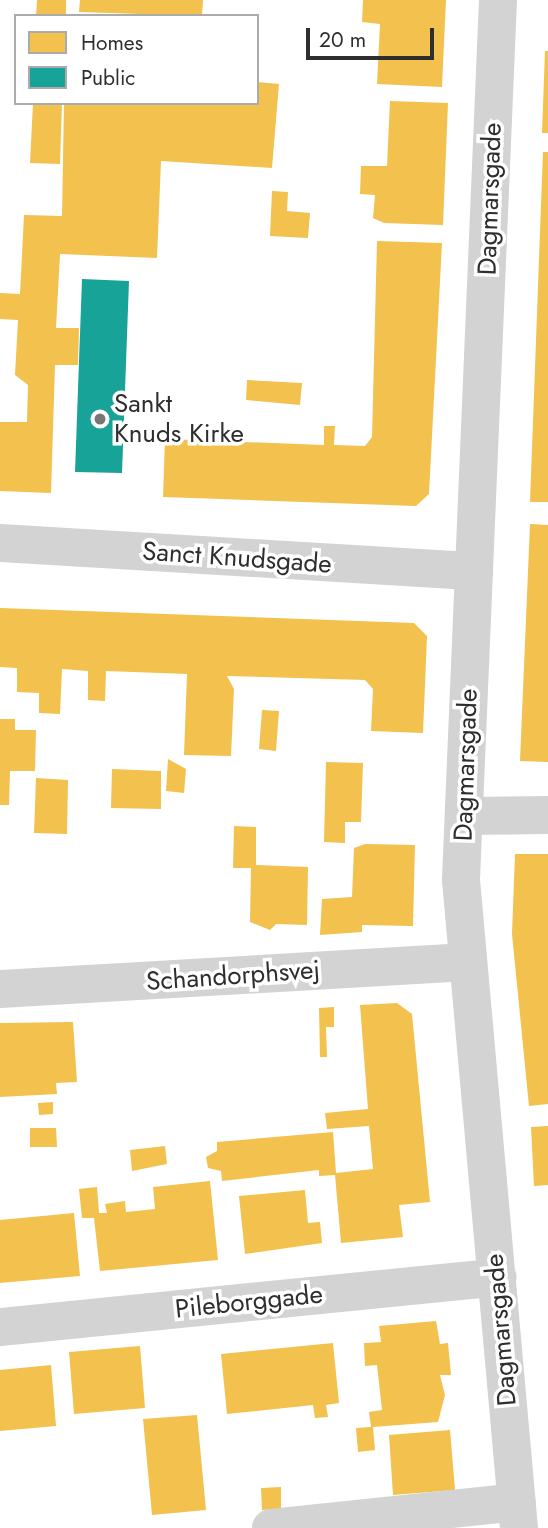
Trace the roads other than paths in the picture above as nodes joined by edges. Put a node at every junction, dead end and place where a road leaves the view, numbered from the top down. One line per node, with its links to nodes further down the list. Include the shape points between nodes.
1 (498, 0): 3 (street, Dagmarsgade)
2 (0, 543): 3 (street, Sanct Knudsgade)
3 (474, 571): 5 (street, Dagmarsgade)
4 (548, 815): 5 (street)
5 (464, 816): 6 (street, Dagmarsgade)
6 (467, 962): 7 (street, Schandorphsvej); 8 (street, Dagmarsgade)
7 (0, 989)
8 (497, 1277): 9 (street, Pileborggade); 10 (street, Dagmarsgade)
9 (0, 1328)
10 (518, 1515): 11 (street)
11 (271, 1528)

